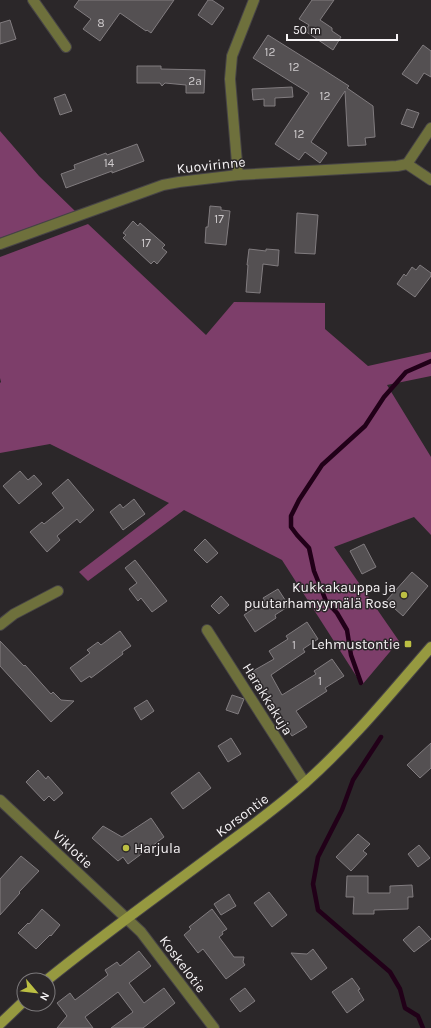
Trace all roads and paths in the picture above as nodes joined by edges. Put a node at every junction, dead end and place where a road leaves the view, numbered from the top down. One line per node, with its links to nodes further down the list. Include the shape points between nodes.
1 (33, 0): 3 (street)
2 (254, 0): 6 (street, via 232,56 230,79)
3 (66, 47)
4 (431, 128): 5 (street)
5 (407, 164): 6 (street, Kuovirinne); 7 (street)
6 (238, 175): 8 (street, Kuovirinne, via 163,185)
7 (431, 180)
8 (0, 244)
9 (58, 590): 10 (street, via 14,614)
10 (0, 625)
11 (207, 630): 13 (street, Harakkakuja)
12 (431, 647): 13 (main road, Korsontie, via 340,750)
13 (305, 783): 15 (main road, Korsontie, via 273,810)
14 (0, 800): 15 (street, Viklotie)
15 (126, 918): 16 (main road, Korsontie); 19 (street, Koskelotie, via 141,932)
16 (56, 973)
17 (16, 1009): 18 (main road)
18 (0, 1024)
19 (214, 1028)

